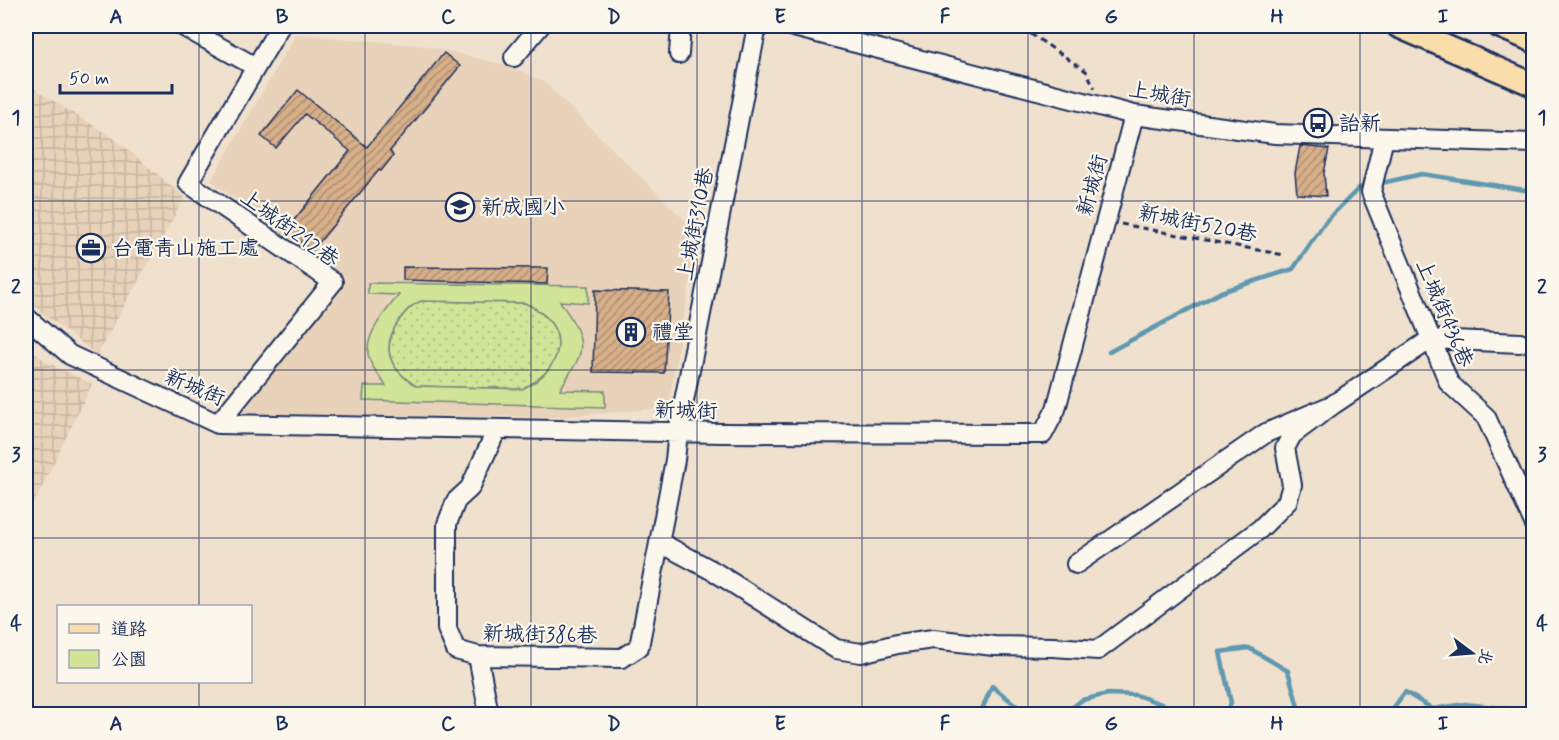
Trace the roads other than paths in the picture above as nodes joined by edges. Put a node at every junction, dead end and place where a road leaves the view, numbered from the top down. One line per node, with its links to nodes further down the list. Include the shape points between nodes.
1 (182, 26): 12 (street)
2 (280, 26): 12 (street, 上城街212巷)
3 (540, 26): 11 (street)
4 (681, 26): 10 (street)
5 (757, 26): 23 (street, 上城街310巷)
6 (790, 26): 14 (street, 上城街)
7 (1398, 26): 13 (main road)
8 (1499, 26): 9 (main road)
9 (1533, 41)
10 (679, 54)
11 (514, 57)
12 (256, 66): 21 (street, 上城街212巷, via 188,183 333,282)
13 (1533, 85)
14 (1134, 115): 15 (street, 上城街, via 1275,134); 23 (street, 新城街, via 1056,409 1043,434)
15 (1384, 138): 16 (street, 上城街); 18 (street, 上城街436巷, via 1371,192)
16 (1533, 143)
17 (26, 317): 21 (street, 新城街, via 70,355)
18 (1431, 339): 19 (street); 20 (street); 24 (street, 上城街436巷, via 1449,383 1486,417)
19 (1520, 343)
20 (1334, 404): 25 (street, via 1292,435 1285,448 1292,485 1287,502 1260,530 1098,650 933,639 861,653 836,650 715,572); 26 (street, via 1266,433)
21 (218, 424): 22 (street, 新城街)
22 (497, 429): 23 (street, 新城街); 27 (street, 新城街386巷, via 470,488 456,501 447,524 447,629 456,650)
23 (678, 432): 25 (street, 新城街386巷)
24 (1533, 523)
25 (660, 542): 27 (street, 新城街386巷, via 639,647 622,658)
26 (1076, 564)
27 (478, 656): 28 (street)
28 (489, 714)

